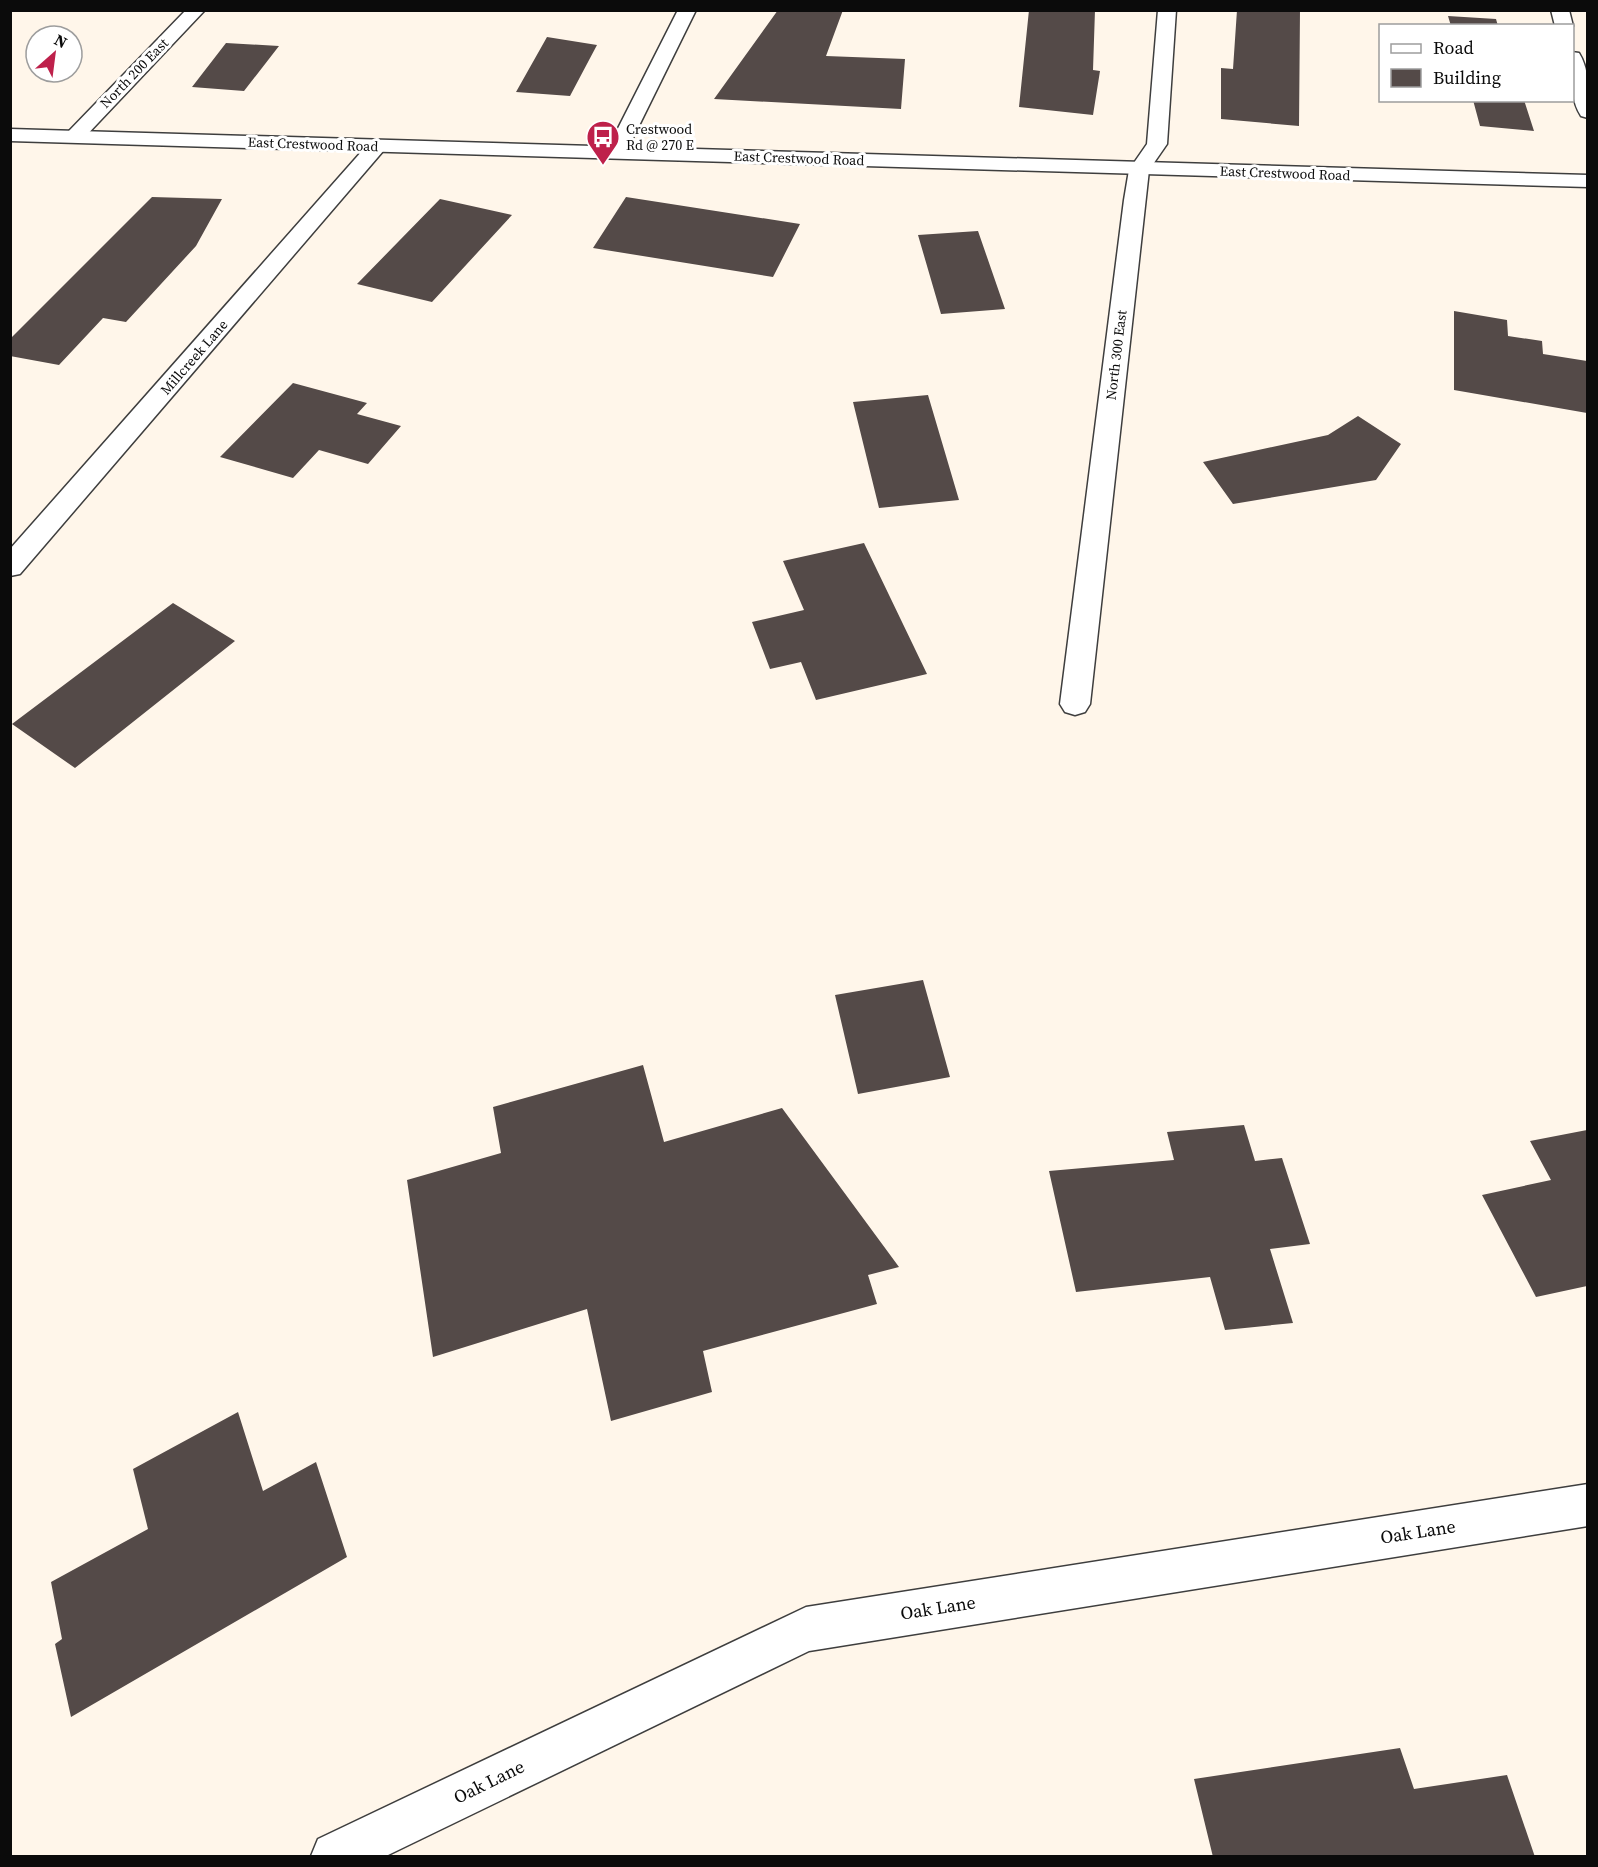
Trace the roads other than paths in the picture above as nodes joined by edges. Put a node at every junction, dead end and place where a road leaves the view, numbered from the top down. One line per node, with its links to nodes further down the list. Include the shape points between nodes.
1 (196, 10): 7 (street, North 200 East)
2 (687, 10): 9 (street)
3 (1167, 10): 10 (street, North 300 East, via 1157,144)
4 (1574, 64): 5 (street)
5 (1587, 112)
6 (10, 135): 7 (street, East Crestwood Road)
7 (74, 137): 8 (street, East Crestwood Road)
8 (377, 146): 9 (street, East Crestwood Road); 12 (street, Millcreek Lane)
9 (616, 152): 10 (street, East Crestwood Road)
10 (1139, 170): 11 (street, East Crestwood Road); 13 (street, North 300 East)
11 (1587, 181)
12 (10, 567)
13 (1075, 704)
14 (1587, 1505): 15 (street, Oak Lane, via 806,1629)
15 (335, 1857)

